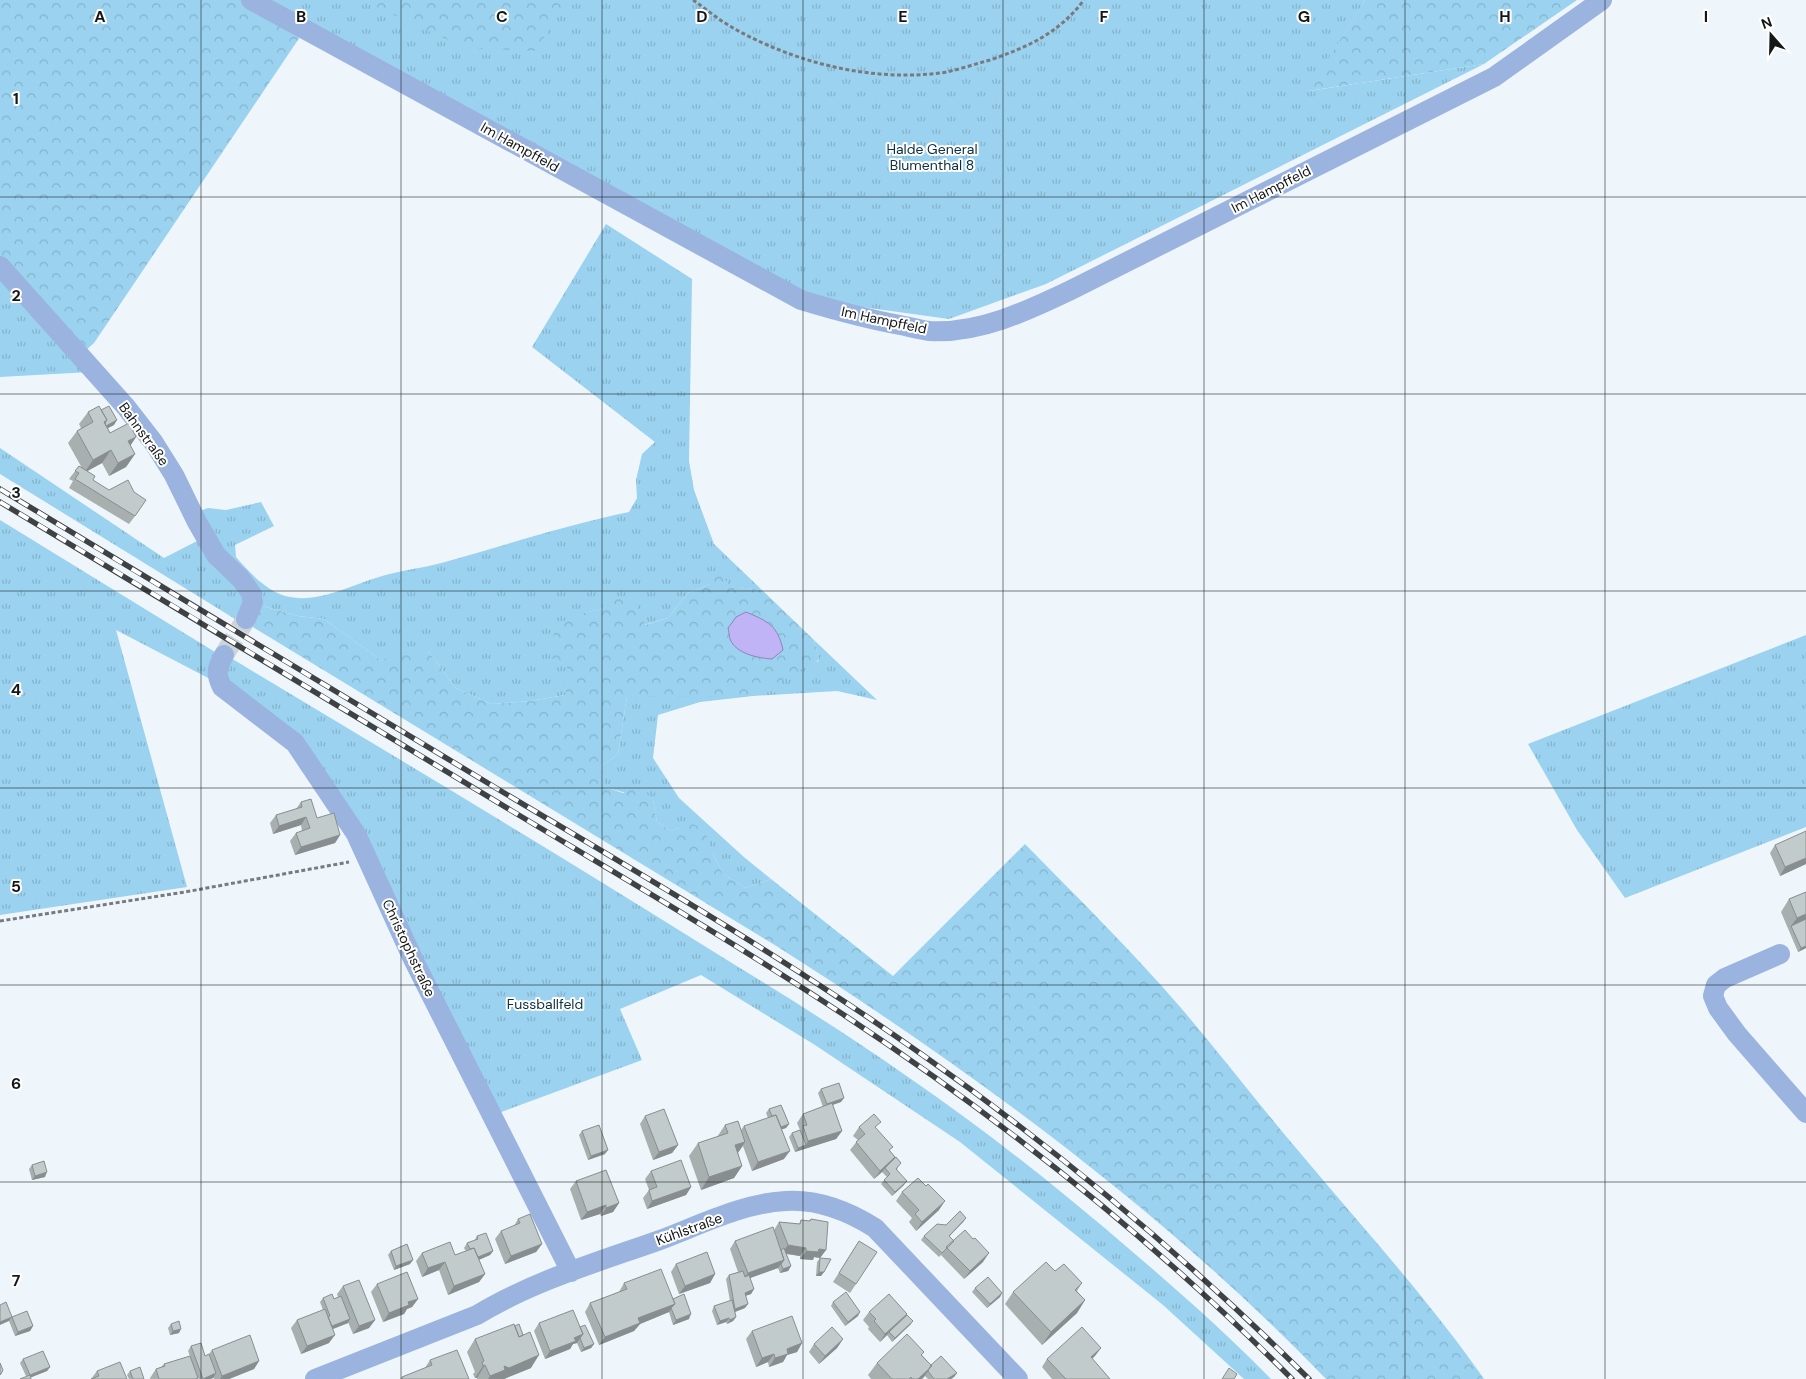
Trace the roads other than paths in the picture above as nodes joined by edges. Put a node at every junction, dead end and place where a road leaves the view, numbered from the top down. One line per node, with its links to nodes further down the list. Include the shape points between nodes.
1 (251, 0): 2 (street, Im Hampffeld, via 801,300 862,318 931,331 982,325 1030,309 1075,288 1494,77)
2 (1602, 0)
3 (0, 266): 4 (street, Bahnstraße, via 126,407 154,443 216,555 251,593 253,602)
4 (246, 620)
5 (224, 655): 8 (street, Christophstraße, via 216,676 222,687 295,743 356,834 413,959)
6 (1780, 954): 7 (street, via 1725,978 1716,985 1713,996 1737,1034)
7 (1806, 1113)
8 (571, 1272): 9 (street, Kühlstraße, via 524,1290 478,1315); 10 (street, Kühlstraße, via 754,1205 788,1201 824,1204 855,1215 875,1228)
9 (315, 1379)
10 (1018, 1379)

